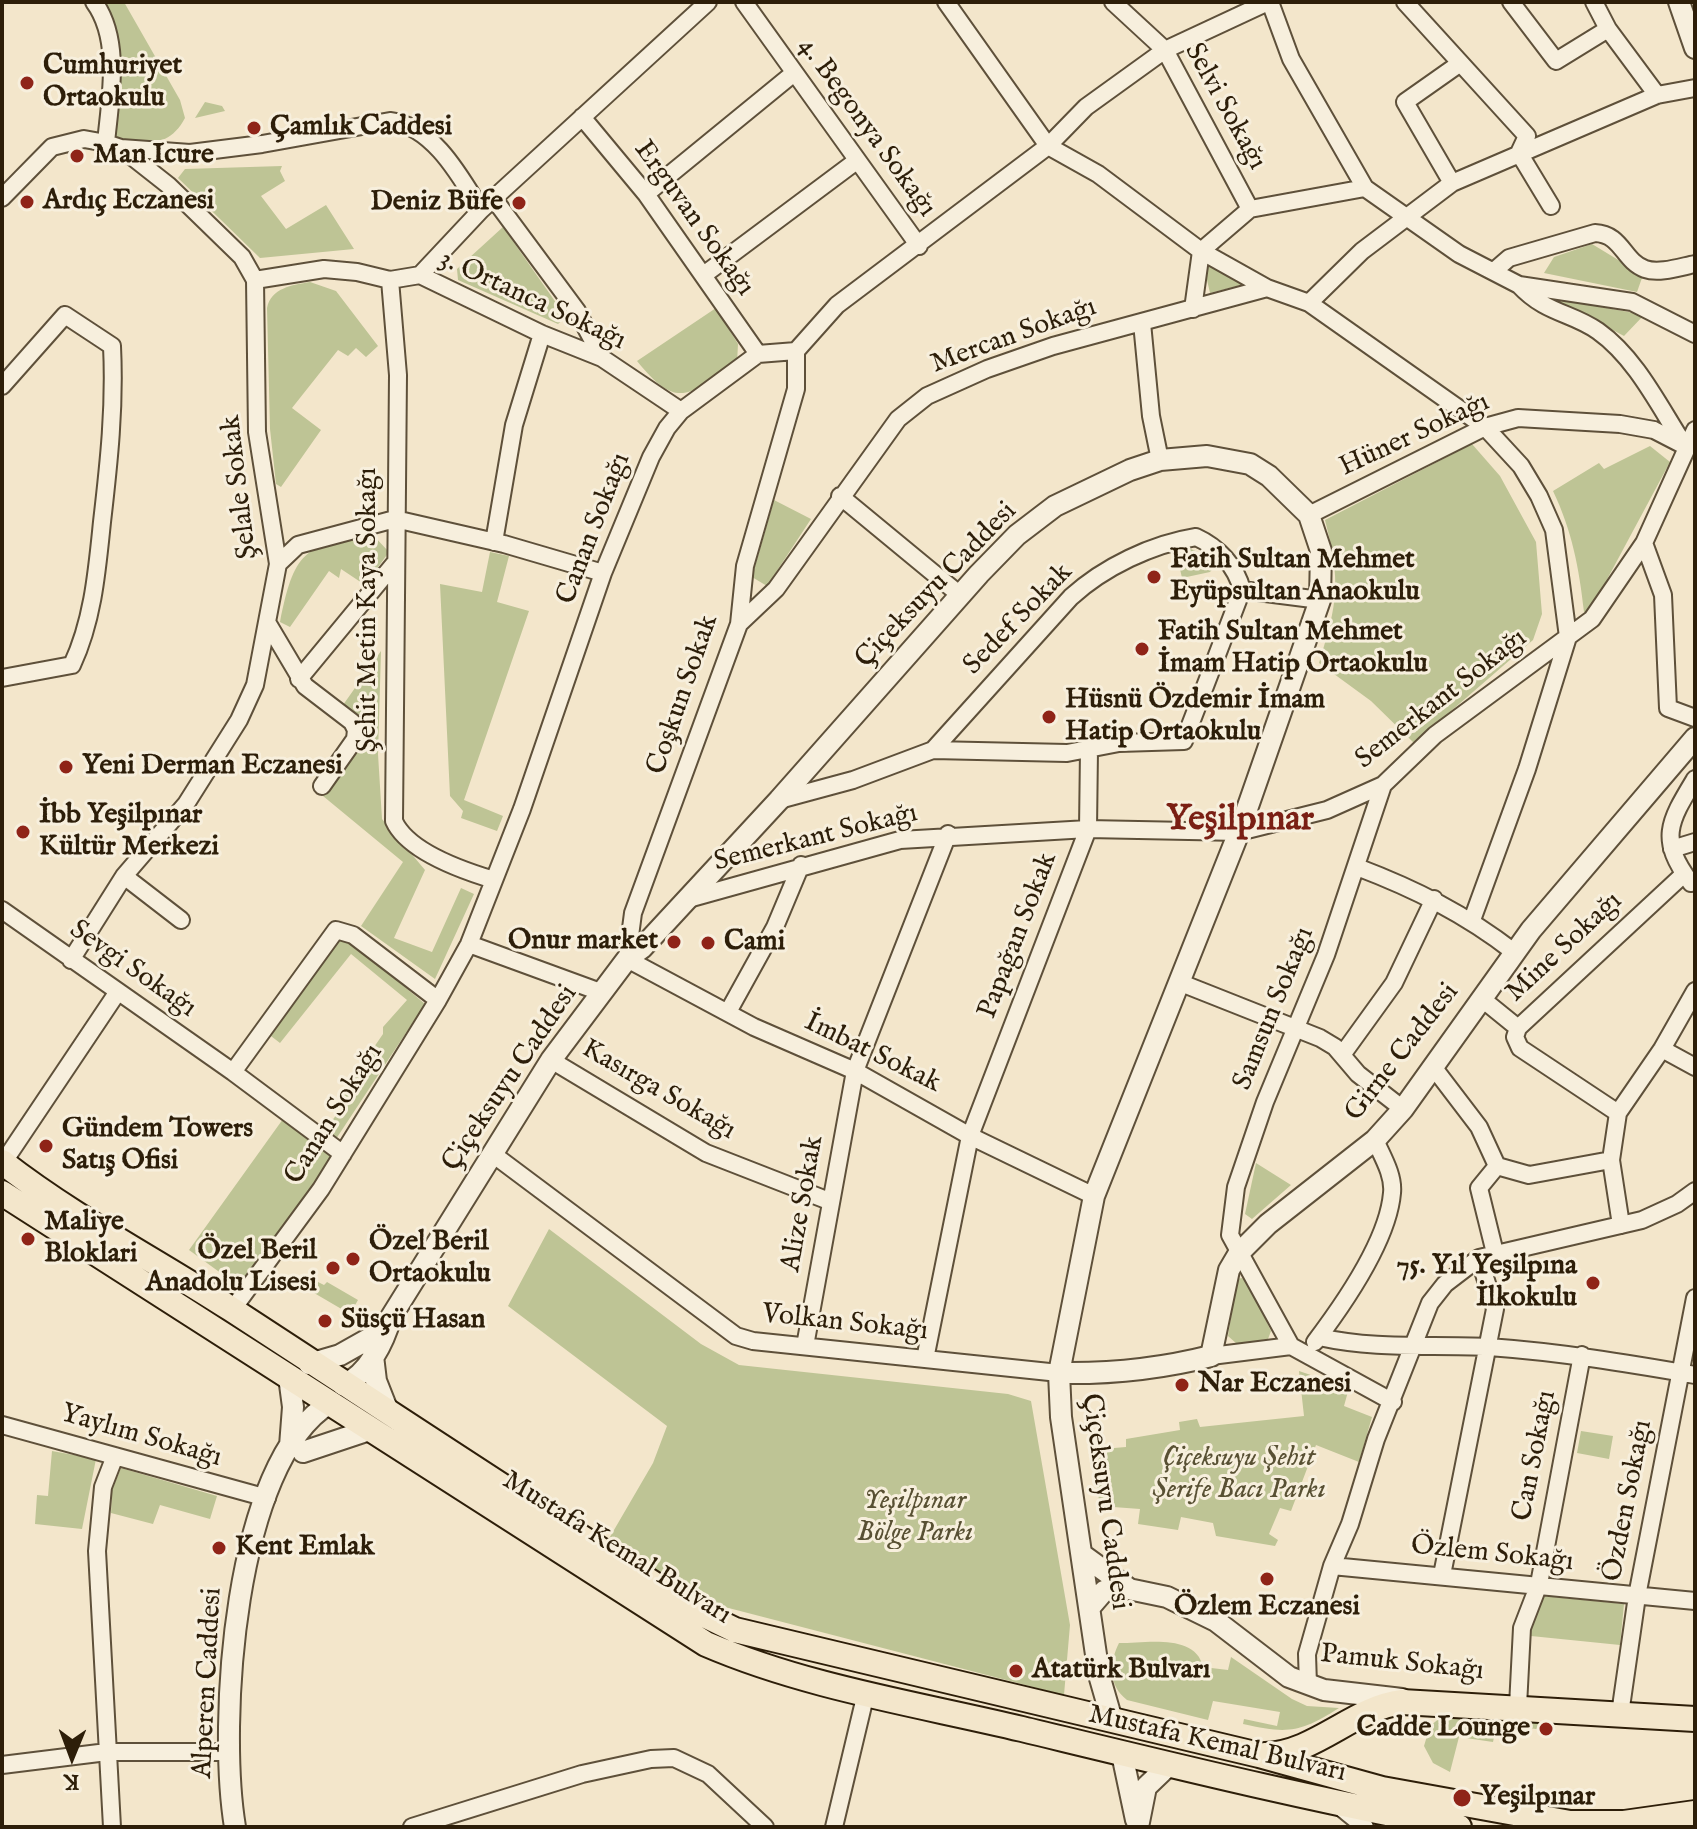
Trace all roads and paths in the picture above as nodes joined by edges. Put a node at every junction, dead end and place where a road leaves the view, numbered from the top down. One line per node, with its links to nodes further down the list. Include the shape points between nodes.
1 (94, 2): 19 (street, via 108,31)
2 (708, 2): 18 (street)
3 (744, 2): 15 (street, 4. Begonya Sokağı)
4 (946, 2): 20 (street)
5 (1113, 2): 13 (street, Selvi Sokağı)
6 (1269, 2): 13 (street); 24 (street, via 1291,59)
7 (1405, 2): 14 (street)
8 (1511, 2): 11 (street, via 1556,61)
9 (1594, 2): 11 (street)
10 (1679, 2): 12 (street)
11 (1608, 29): 17 (street)
12 (1695, 48)
13 (1165, 50): 20 (street, via 1086,107); 29 (street, Selvi Sokağı)
14 (1459, 64): 21 (street, via 1527,136); 23 (street, via 1405,102)
15 (794, 73): 22 (street, 4. Begonya Sokağı); 25 (street)
16 (1695, 88): 17 (street)
17 (1657, 95): 21 (street)
18 (582, 117): 25 (street, Erguvan Sokağı); 27 (street)
19 (114, 145): 26 (street, via 84,139 52,147); 30 (street, via 190,153 390,121 407,123 429,139); 38 (street, via 212,227 242,257)
20 (1048, 146): 32 (street); 33 (street, via 1098,174)
21 (1519, 153): 23 (street); 28 (street)
22 (855, 162): 32 (street, 4. Begonya Sokağı); 36 (street)
23 (1452, 183): 31 (street)
24 (1365, 188): 29 (street); 31 (street)
25 (646, 194): 36 (street, Erguvan Sokağı)
26 (2, 198)
27 (494, 199): 30 (street); 49 (street, via 577,311)
28 (1551, 206)
29 (1250, 209): 33 (street)
30 (481, 210): 37 (street)
31 (1407, 215): 35 (street, via 1459,254); 42 (street)
32 (919, 246): 47 (street, via 837,305)
33 (1201, 251): 41 (street); 43 (street)
34 (1695, 264): 35 (street, via 1647,270 1617,240 1595,233 1509,258)
35 (1494, 271): 40 (street)
36 (705, 274): 48 (street, Erguvan Sokağı)
37 (420, 275): 39 (street, 3. Ortanca Sokağı); 45 (street, 3. Ortanca Sokağı)
38 (255, 280): 39 (street, 3. Ortanca Sokağı, via 324,269); 61 (street, Şelale Sokak, via 257,432)
39 (390, 280): 58 (street, Şehit Metin Kaya Sokağı, via 398,375)
40 (1519, 285): 46 (street, via 1632,302); 54 (street, via 1533,300 1597,330 1631,363)
41 (1267, 288): 42 (street); 43 (street, Mercan Sokağı)
42 (1309, 303): 52 (street)
43 (1193, 309): 44 (street, Mercan Sokağı)
44 (1142, 323): 55 (street); 56 (street, Mercan Sokağı, via 1053,346 927,396 898,419)
45 (542, 334): 49 (street, 3. Ortanca Sokağı); 59 (street, via 514,425)
46 (1695, 334)
47 (796, 351): 48 (street); 68 (street, Coşkun Sokak, via 796,389 745,566)
48 (758, 354): 51 (street, Canan Sokağı)
49 (602, 358): 51 (street, 3. Ortanca Sokağı)
50 (2, 386): 70 (street, via 65,315 112,346 115,410 94,596 83,642 72,665)
51 (681, 411): 63 (street, Canan Sokağı, via 651,457)
52 (1485, 427): 54 (street, Hüner Sokağı, via 1518,418 1620,424 1654,430); 57 (street, Hüner Sokağı); 69 (street, via 1521,466 1554,530)
53 (1695, 430): 54 (street, Semerkant Sokağı)
54 (1685, 446): 60 (street, Semerkant Sokağı)
55 (1160, 460): 57 (street, Çiçeksuyu Caddesi, via 1207,456 1250,464); 65 (street, Çiçeksuyu Caddesi, via 1055,506 1017,535)
56 (840, 496): 65 (street); 68 (street, Mercan Sokağı, via 776,589)
57 (1309, 515): 66 (street, Çiçeksuyu Caddesi, via 1321,551)
58 (395, 519): 59 (street); 61 (street, via 298,545); 62 (street, Şehit Metin Kaya Sokağı)
59 (494, 542): 63 (street)
60 (1644, 543): 69 (street, Semerkant Sokağı, via 1592,619); 72 (street, via 1663,595 1668,708)
61 (278, 564): 67 (street, Şelale Sokak)
62 (394, 564): 71 (street); 88 (street, Şehit Metin Kaya Sokağı, via 394,821 404,835 444,863)
63 (603, 573): 88 (street, Canan Sokağı)
64 (1242, 590): 66 (street); 74 (street, Sedef Sokak, via 1231,565 1196,537 1121,563 1071,597); 75 (street, Sedef Sokak, via 1184,741 1119,743)
65 (960, 595): 79 (street, Çiçeksuyu Caddesi)
66 (1320, 600): 81 (street, Çiçeksuyu Caddesi)
67 (267, 622): 71 (street); 87 (street, Şelale Sokak, via 255,685 239,720 186,804)
68 (739, 624): 97 (street, Coşkun Sokak, via 633,913)
69 (1568, 637): 77 (street, Semerkant Sokağı, via 1435,735); 94 (street)
70 (2, 678)
71 (299, 679): 78 (street, via 356,730)
72 (1695, 718)
73 (1695, 738): 96 (street, Girne Caddesi)
74 (933, 750): 75 (street, Sedef Sokak); 79 (street, Sedef Sokak)
75 (1089, 750): 80 (street, Papağan Sokak)
76 (1695, 779): 84 (street, via 1670,823)
77 (1383, 785): 81 (street, Semerkant Sokağı, via 1327,810); 86 (street, Samsun Sokağı)
78 (322, 786)
79 (779, 800): 91 (street, Çiçeksuyu Caddesi)
80 (1088, 829): 81 (street, Semerkant Sokağı); 82 (street, Semerkant Sokağı); 117 (street, Papağan Sokak)
81 (1239, 832): 99 (street, Çiçeksuyu Caddesi)
82 (948, 834): 85 (street, Semerkant Sokağı, via 900,840); 113 (street, Alize Sokak)
83 (1695, 842): 84 (street)
84 (1672, 849): 89 (street)
85 (801, 865): 91 (street, Semerkant Sokağı); 105 (street, via 775,927)
86 (1357, 867): 90 (street); 107 (street, Samsun Sokağı)
87 (124, 876): 93 (street); 98 (street, Şelale Sokak)
88 (494, 880): 95 (street, Canan Sokağı)
89 (1691, 884): 106 (street, Mine Sokağı)
90 (1434, 899): 94 (street); 109 (street, via 1394,983)
91 (683, 900): 97 (street, Çiçeksuyu Caddesi)
92 (2, 910): 98 (street, Sevgi Sokağı)
93 (181, 920)
94 (1472, 920): 96 (street)
95 (469, 944): 102 (street); 104 (street, Canan Sokağı)
96 (1514, 952): 103 (street, Girne Caddesi)
97 (627, 959): 102 (street, Çiçeksuyu Caddesi); 105 (street, İmbat Sokak)
98 (71, 960): 101 (street, Sevgi Sokağı)
99 (1181, 983): 107 (street); 128 (street, Çiçeksuyu Caddesi)
100 (1695, 991): 108 (street)
101 (117, 993): 114 (street, Sevgi Sokağı); 122 (street)
102 (603, 993): 110 (street, Çiçeksuyu Caddesi)
103 (1481, 998): 106 (street, Mine Sokağı); 112 (street, Girne Caddesi)
104 (438, 1000): 114 (street, via 353,935 336,930); 119 (street, Canan Sokağı)
105 (728, 1012): 113 (street, İmbat Sokak)
106 (1518, 1028): 116 (street, via 1520,1048)
107 (1297, 1029): 109 (street); 133 (street, Samsun Sokağı, via 1236,1187 1230,1235)
108 (1662, 1049): 111 (street); 116 (street)
109 (1342, 1055): 115 (street)
110 (551, 1060): 120 (street, Çiçeksuyu Caddesi); 129 (street, Kasırga Sokağı, via 706,1153)
111 (1695, 1067)
112 (1434, 1068): 115 (street, Girne Caddesi); 123 (street, via 1479,1127)
113 (855, 1071): 117 (street, İmbat Sokak); 129 (street, Alize Sokak)
114 (233, 1072): 119 (street, Sevgi Sokağı)
115 (1403, 1109): 118 (street, Girne Caddesi)
116 (1618, 1113): 121 (street)
117 (970, 1136): 128 (street, İmbat Sokak); 147 (street, Papağan Sokak)
118 (1375, 1140): 133 (street, Girne Caddesi); 139 (street, via 1393,1191 1388,1210 1367,1263)
119 (343, 1154): 138 (street, Canan Sokağı)
120 (494, 1155): 141 (street, Çiçeksuyu Caddesi); 142 (street, Volkan Sokağı, via 736,1336)
121 (1611, 1160): 123 (street, via 1529,1175); 132 (street)
122 (2, 1162): 127 (main road, Mustafa Kemal Bulvarı)
123 (1497, 1166): 134 (street, via 1479,1188)
124 (2, 1176): 127 (main road)
125 (1695, 1191): 130 (street)
126 (2, 1193): 137 (main road, Mustafa Kemal Bulvarı)
127 (48, 1196): 138 (main road, Mustafa Kemal Bulvarı)
128 (1094, 1196): 149 (street, Çiçeksuyu Caddesi)
129 (829, 1201): 142 (street, Alize Sokak)
130 (1677, 1204): 131 (street); 132 (street)
131 (1695, 1213)
132 (1621, 1225): 134 (street)
133 (1239, 1253): 144 (street, Samsun Sokağı); 146 (street, Girne Caddesi, via 1229,1270)
134 (1495, 1253): 135 (street)
135 (1479, 1258): 140 (street, via 1430,1303); 143 (street, via 1495,1309)
136 (1695, 1298): 150 (street, Özden Sokağı)
137 (165, 1299): 138 (main road, via 217,1317); 151 (main road, Mustafa Kemal Bulvarı)
138 (232, 1310): 148 (main road, Mustafa Kemal Bulvarı)
139 (1319, 1337): 140 (street, via 1374,1347); 144 (street)
140 (1413, 1345): 143 (street); 153 (street)
141 (373, 1346): 148 (street); 152 (street, Çiçeksuyu Caddesi); 154 (street)
142 (805, 1346): 147 (street, Volkan Sokağı)
143 (1487, 1347): 145 (street); 161 (street)
144 (1299, 1349): 146 (street); 153 (street)
145 (1582, 1355): 150 (street); 162 (street, Can Sokağı)
146 (1211, 1356): 149 (street, via 1164,1368)
147 (925, 1359): 149 (street, Volkan Sokağı)
148 (309, 1364): 152 (main road, Mustafa Kemal Bulvarı)
149 (1059, 1373): 159 (street, Çiçeksuyu Caddesi)
150 (1687, 1374): 164 (street, Özden Sokağı)
151 (289, 1377): 152 (main road, Mustafa Kemal Bulvarı); 156 (street)
152 (337, 1394): 154 (main road, Mustafa Kemal Bulvarı); 156 (street, Alperen Caddesi, via 323,1423)
153 (1393, 1402): 160 (street)
154 (381, 1422): 156 (street); 171 (main road, Mustafa Kemal Bulvarı, via 559,1553 706,1644); 174 (main road, Mustafa Kemal Bulvarı, via 720,1624 811,1651)
155 (2, 1425): 157 (street, Yaylım Sokağı)
156 (297, 1451): 158 (street, Alperen Caddesi)
157 (115, 1456): 158 (street, Yaylım Sokağı); 178 (street, via 103,1487 97,1551)
158 (267, 1498): 179 (street, Alperen Caddesi, via 238,1597)
159 (1084, 1556): 163 (street, Pamuk Sokağı); 166 (street, Çiçeksuyu Caddesi)
160 (1332, 1566): 161 (street, Özlem Sokağı); 167 (street)
161 (1442, 1575): 162 (street, Özlem Sokağı)
162 (1539, 1584): 164 (street, Özlem Sokağı); 173 (street, Can Sokağı, via 1522,1628)
163 (1128, 1588): 166 (street, via 1104,1591); 168 (street, Pamuk Sokağı, via 1202,1612)
164 (1637, 1596): 165 (street, Özlem Sokağı); 175 (street, Özden Sokağı)
165 (1695, 1601)
166 (1091, 1606): 169 (street, Çiçeksuyu Caddesi)
167 (1307, 1654): 168 (street); 170 (street)
168 (1275, 1668): 170 (street, Pamuk Sokağı)
169 (1099, 1675): 174 (street, via 1085,1700); 177 (street, Çiçeksuyu Caddesi)
170 (1308, 1685): 172 (street, Pamuk Sokağı)
171 (866, 1693): 180 (main road, Mustafa Kemal Bulvarı); 194 (street)
172 (1422, 1701): 173 (main road, Pamuk Sokağı); 181 (main road, Mustafa Kemal Bulvarı, via 1388,1704 1295,1749)
173 (1518, 1706): 175 (main road, Pamuk Sokağı)
174 (1064, 1708): 177 (main road, Mustafa Kemal Bulvarı)
175 (1620, 1714): 176 (main road, Pamuk Sokağı)
176 (1695, 1719)
177 (1112, 1720): 180 (main road); 181 (main road, Mustafa Kemal Bulvarı)
178 (107, 1752): 179 (street); 183 (street); 190 (street)
179 (228, 1752): 191 (street, Alperen Caddesi)
180 (1122, 1754): 182 (main road, Mustafa Kemal Bulvarı); 189 (street)
181 (1259, 1755): 188 (main road, Mustafa Kemal Bulvarı, via 1382,1789 1570,1823)
182 (1170, 1764): 184 (main road, Mustafa Kemal Bulvarı); 189 (street, via 1146,1787)
183 (2, 1765)
184 (1335, 1803): 187 (main road, Mustafa Kemal Bulvarı); 195 (street)
185 (1695, 1813): 188 (main road, Mustafa Kemal Bulvarı)
186 (465, 1819): 192 (street); 193 (street, via 582,1774 674,1758 708,1774)
187 (1390, 1821): 196 (main road, Mustafa Kemal Bulvarı)
188 (1678, 1822)
189 (1137, 1826)
190 (112, 1827)
191 (235, 1827)
192 (412, 1827)
193 (765, 1827)
194 (834, 1827)
195 (1365, 1827)
196 (1459, 1827)

